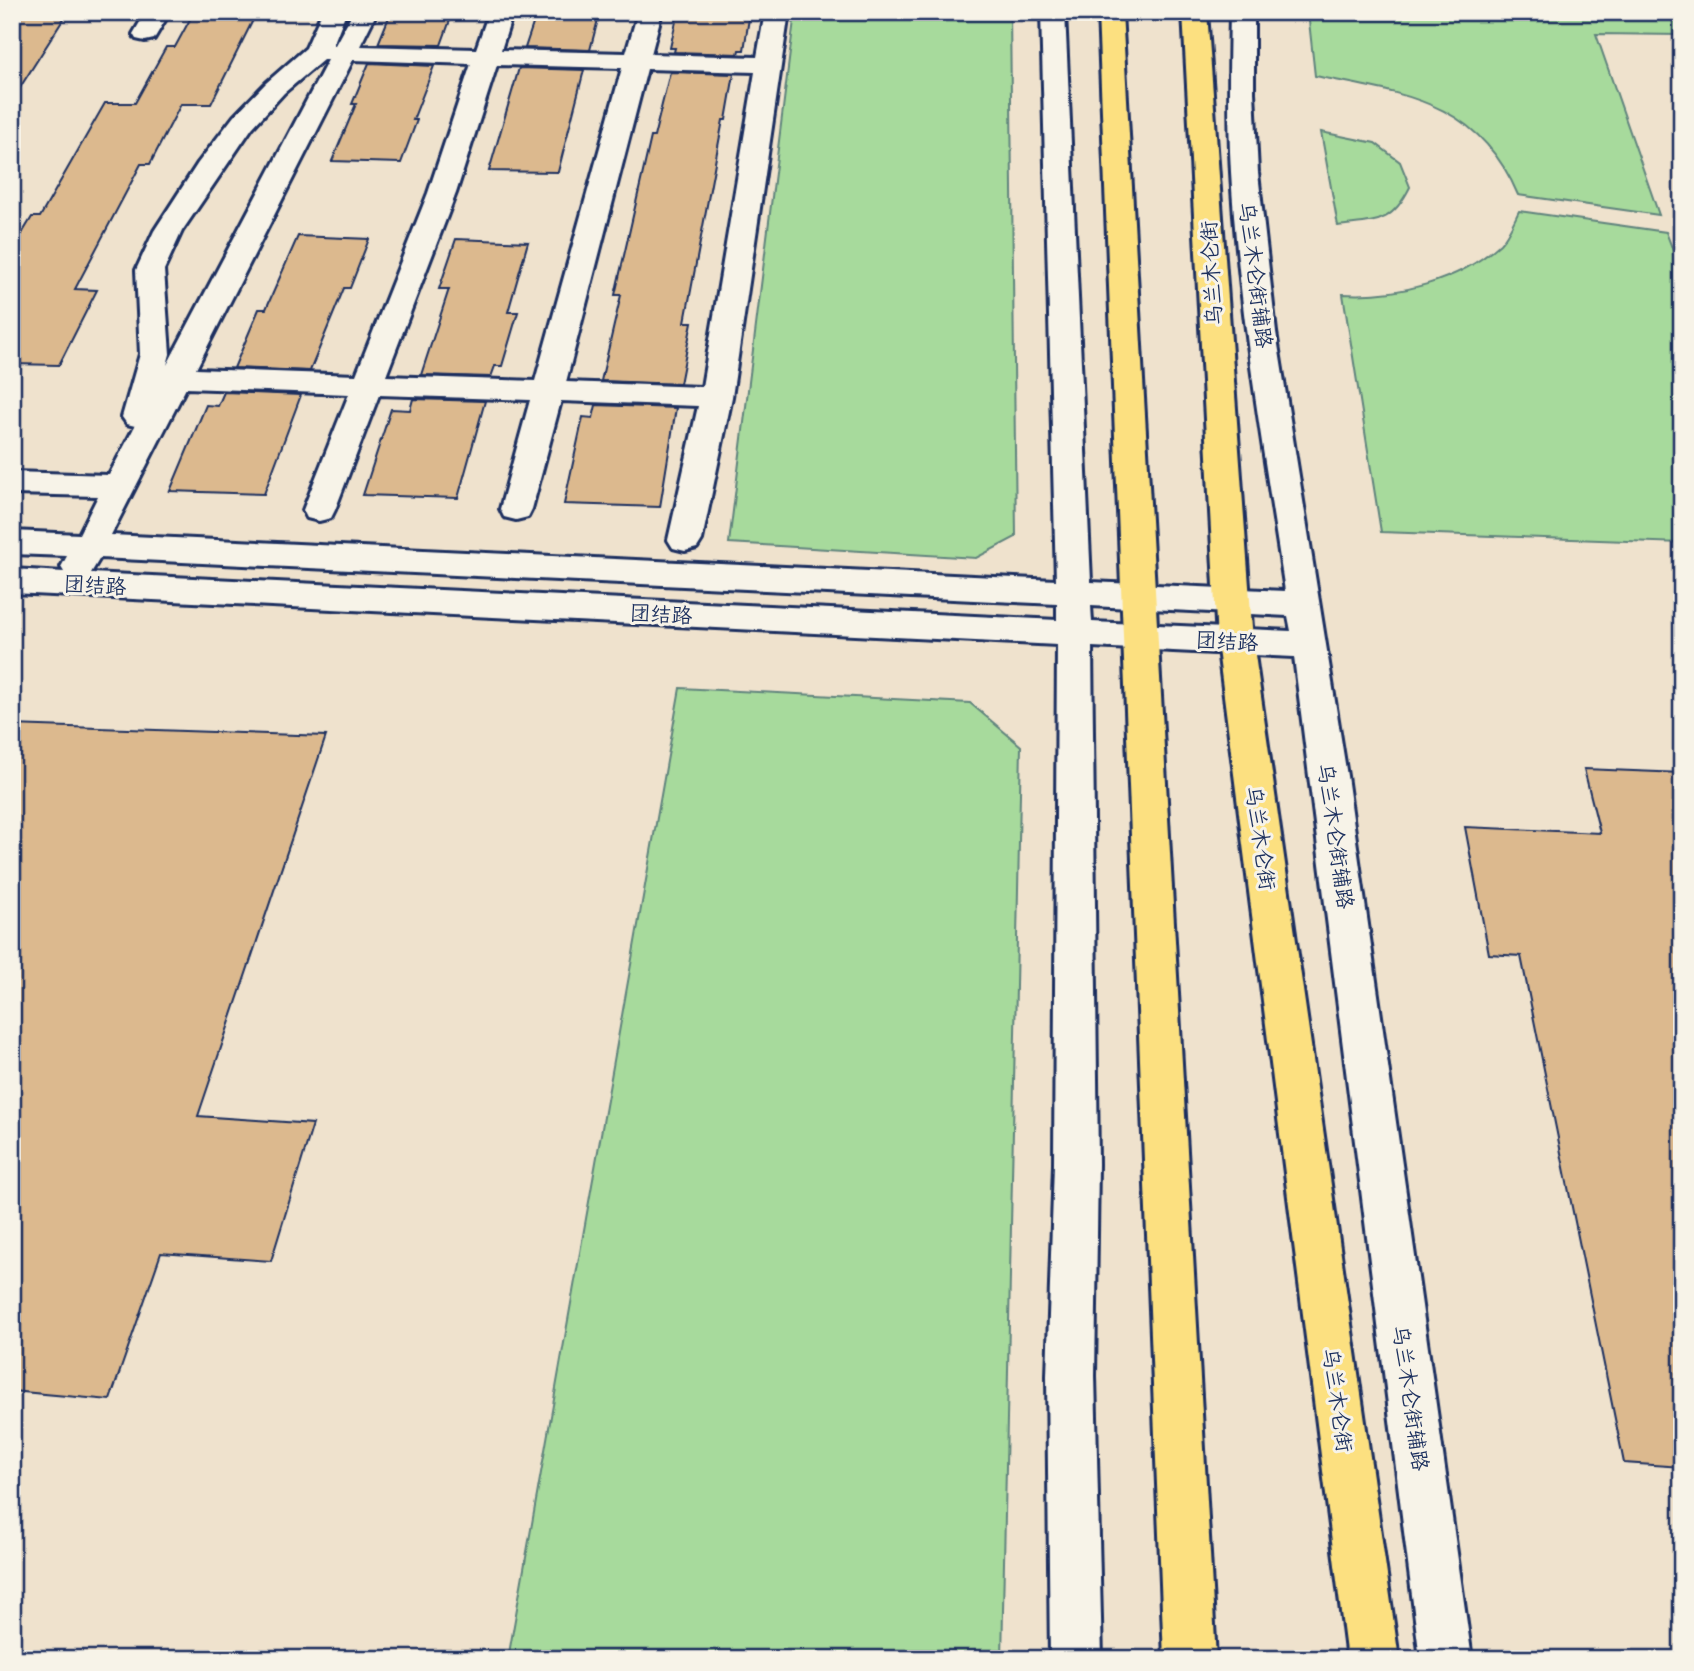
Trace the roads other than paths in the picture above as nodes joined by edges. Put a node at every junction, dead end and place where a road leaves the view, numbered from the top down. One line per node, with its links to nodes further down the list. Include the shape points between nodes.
1 (158, 12): 11 (street)
2 (334, 12): 12 (street)
3 (365, 12): 12 (street)
4 (501, 12): 13 (street)
5 (650, 12): 14 (street)
6 (777, 12): 15 (street)
7 (1053, 12): 29 (street)
8 (1110, 12): 30 (main road)
9 (1195, 12): 31 (main road, 乌兰木仑街)
10 (1242, 12): 32 (street, 乌兰木仑街辅路, via 1243,178)
11 (145, 34)
12 (330, 52): 13 (street); 16 (street); 21 (street, via 275,88 243,122 168,231 150,270 155,354)
13 (487, 57): 14 (street); 17 (street, via 442,193)
14 (637, 61): 15 (street); 18 (street)
15 (769, 65): 19 (street)
16 (176, 378): 17 (street); 21 (street)
17 (368, 385): 18 (street); 23 (street)
18 (548, 391): 19 (street); 22 (street)
19 (716, 397): 24 (street)
20 (12, 483): 21 (street)
21 (118, 486): 26 (street)
22 (516, 509)
23 (319, 510)
24 (685, 540)
25 (12, 542): 26 (street)
26 (90, 545): 28 (street); 29 (street)
27 (12, 581): 28 (street, 团结路)
28 (69, 583): 33 (street, 团结路)
29 (1074, 593): 30 (street); 33 (street)
30 (1137, 596): 31 (street); 34 (main road)
31 (1231, 601): 32 (street); 35 (main road, 乌兰木仑街)
32 (1303, 604): 36 (street, 乌兰木仑街辅路)
33 (1074, 635): 34 (street, 团结路); 37 (street)
34 (1140, 637): 35 (street, 团结路); 38 (main road)
35 (1235, 641): 36 (street, 团结路); 39 (main road, 乌兰木仑街)
36 (1310, 645): 40 (street, 乌兰木仑街辅路)
37 (1076, 1659)
38 (1190, 1659)
39 (1374, 1659)
40 (1446, 1659)

